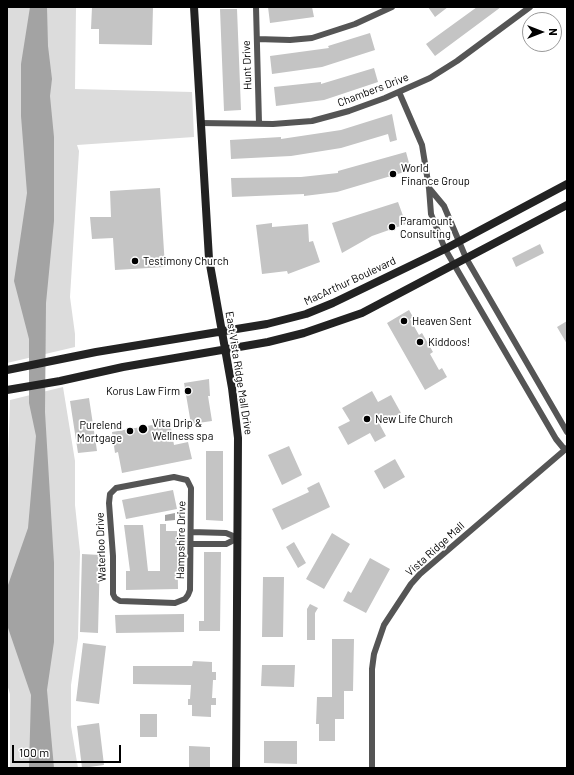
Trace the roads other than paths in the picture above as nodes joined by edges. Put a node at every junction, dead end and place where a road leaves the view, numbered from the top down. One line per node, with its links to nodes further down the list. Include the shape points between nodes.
1 (194, 7): 7 (main road, East Vista Ridge Mall Drive)
2 (256, 7): 5 (street, Hunt Drive)
3 (392, 7): 5 (street, via 355,24 312,38)
4 (530, 7): 6 (street, Chambers Drive, via 457,61 430,78)
5 (257, 39): 8 (street, Hunt Drive)
6 (399, 92): 8 (street, Chambers Drive, via 350,111 312,121); 10 (street, Vista Ridge Mall, via 422,145)
7 (200, 123): 8 (street, Chambers Drive); 16 (main road, East Vista Ridge Mall Drive, via 209,259)
8 (259, 123)
9 (567, 184): 12 (main road, MacArthur Boulevard)
10 (430, 188): 12 (street, via 444,206); 13 (street, Vista Ridge Mall, via 431,214)
11 (567, 204): 14 (main road)
12 (458, 242): 13 (main road, MacArthur Boulevard); 14 (street)
13 (445, 249): 15 (street, Vista Ridge Mall); 16 (main road, MacArthur Boulevard, via 306,314 267,324)
14 (466, 258): 15 (main road); 20 (street)
15 (454, 264): 17 (main road, via 362,313 291,337); 21 (street, Vista Ridge Mall, via 552,433)
16 (222, 331): 17 (main road, East Vista Ridge Mall Drive); 18 (main road, MacArthur Boulevard)
17 (226, 350): 19 (main road); 24 (main road, East Vista Ridge Mall Drive, via 238,438)
18 (7, 370)
19 (7, 390)
20 (567, 432)
21 (566, 449): 28 (street, Vista Ridge Mall, via 420,574 410,584 384,625 374,654 372,669)
22 (187, 480): 23 (street, Hampshire Drive, via 192,492); 26 (street, Waterloo Drive, via 174,477 116,488 110,494 109,502 113,556 112,585 115,598 127,603 175,603)
23 (191, 532): 24 (street, via 226,533); 25 (street, Hampshire Drive)
24 (238, 538): 25 (street, via 226,544); 27 (main road, East Vista Ridge Mall Drive)
25 (191, 544): 26 (street, Hampshire Drive, via 190,590)
26 (185, 599)
27 (236, 768)
28 (372, 768)

